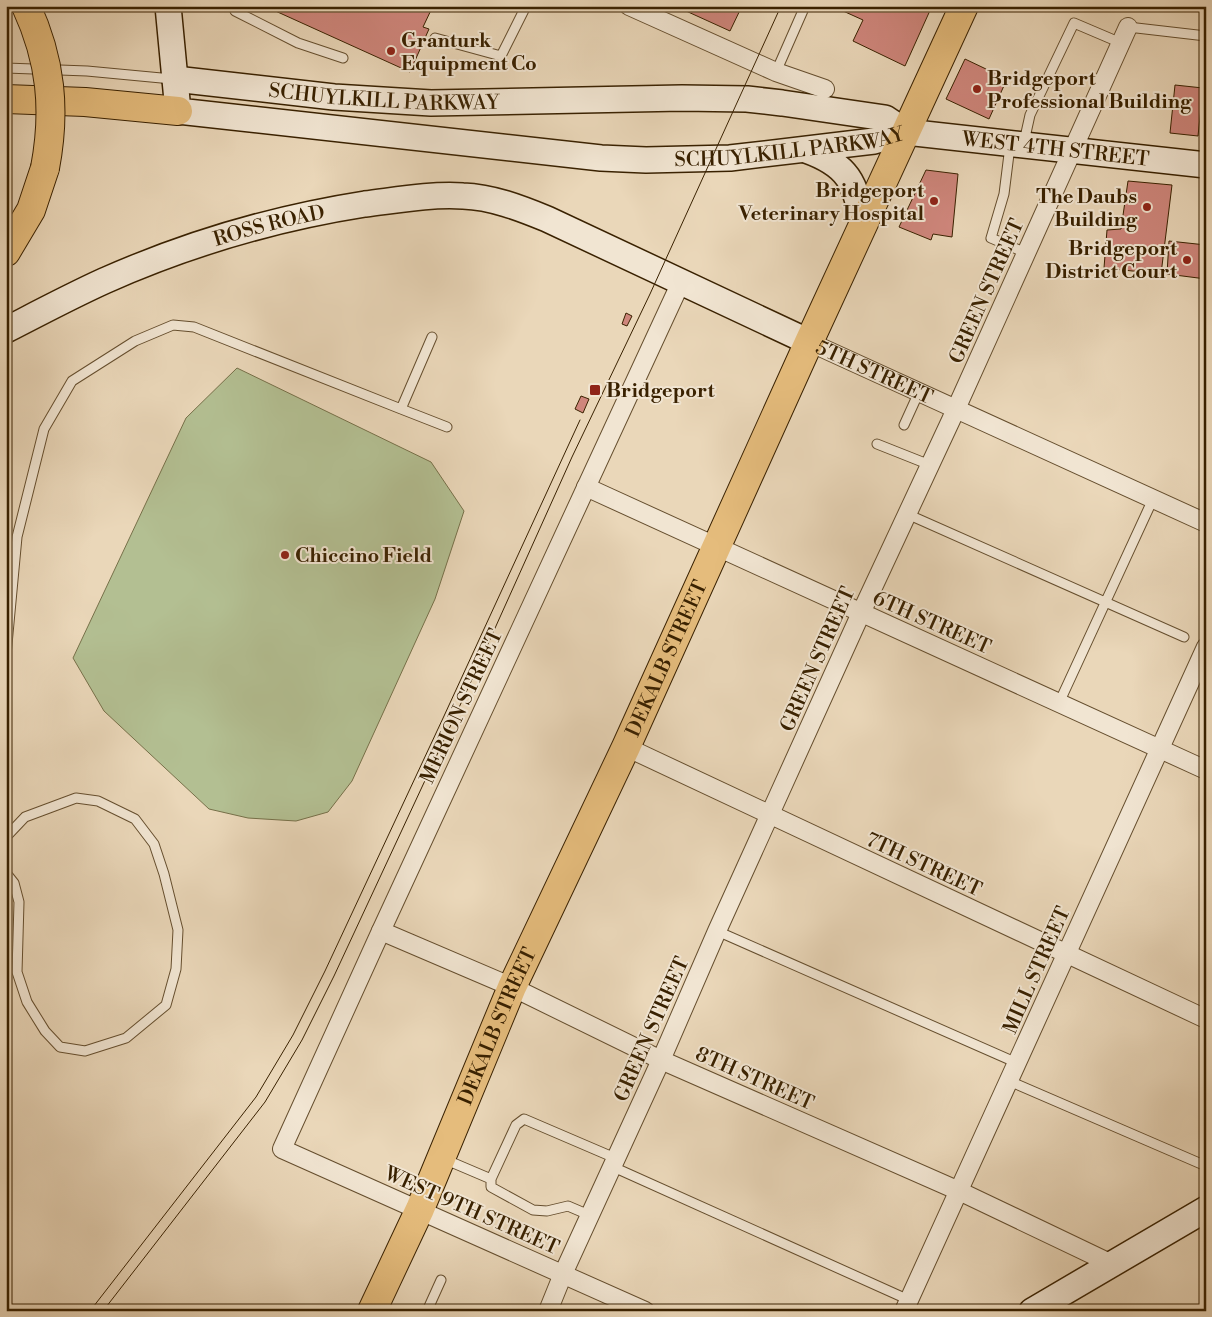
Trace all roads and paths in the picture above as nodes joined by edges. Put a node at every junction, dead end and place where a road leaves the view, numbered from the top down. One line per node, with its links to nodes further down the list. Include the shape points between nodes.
1 (26, 6): 26 (highway, bridge, via 48,70 52,119 45,168 31,210)
2 (168, 6): 15 (main road)
3 (233, 6): 12 (lane, via 235,11 298,43)
4 (526, 6): 10 (lane, via 501,56)
5 (629, 6): 14 (street)
6 (805, 6): 14 (lane)
7 (964, 6): 19 (highway, DEKALB STREET)
8 (1128, 27): 9 (lane); 11 (street, GREEN STREET)
9 (1206, 36)
10 (435, 38)
11 (1121, 43): 20 (lane, via 1074,23); 22 (street, GREEN STREET)
12 (343, 58)
13 (6, 68): 15 (lane)
14 (776, 72): 16 (street)
15 (175, 79): 18 (main road); 19 (main road, SCHUYLKILL PARKWAY, via 334,97 431,103 747,99 884,118)
16 (825, 89)
17 (6, 99): 18 (highway, via 85,102)
18 (178, 111): 21 (main road, SCHUYLKILL PARKWAY, via 601,158 695,160)
19 (906, 132): 20 (main road, WEST 4TH STREET); 21 (main road, SCHUYLKILL PARKWAY, via 874,141); 25 (highway, DEKALB STREET)
20 (1017, 144): 22 (main road, WEST 4TH STREET); 27 (lane, via 992,238)
21 (806, 150): 25 (main road, via 831,161 848,177 858,196)
22 (1073, 150): 23 (main road, WEST 4TH STREET); 27 (street, GREEN STREET)
23 (1206, 165)
24 (546, 219): 28 (main road, 5TH STREET); 29 (main road, ROSS ROAD, via 489,199 464,196 438,195 337,209 274,223 160,258)
25 (863, 226): 31 (highway, DEKALB STREET)
26 (6, 252)
27 (1026, 253): 34 (street, GREEN STREET)
28 (681, 282): 31 (main road, 5TH STREET); 39 (street, MERION STREET)
29 (6, 330)
30 (432, 337): 33 (lane)
31 (809, 342): 32 (street, 5TH STREET); 43 (highway, DEKALB STREET)
32 (919, 392): 34 (street, 5TH STREET); 35 (lane)
33 (401, 409): 36 (lane); 48 (lane, via 194,327 173,325 136,341 72,381 44,429 17,537)
34 (956, 409): 38 (street, GREEN STREET); 40 (street, 5TH STREET)
35 (904, 425)
36 (447, 427)
37 (877, 444): 38 (lane)
38 (930, 465): 41 (street, GREEN STREET)
39 (586, 487): 43 (street, 6TH STREET); 56 (street, MERION STREET)
40 (1153, 499): 42 (street, 5TH STREET); 44 (lane)
41 (907, 514): 44 (lane); 45 (street, GREEN STREET)
42 (1206, 523)
43 (716, 547): 45 (street, 6TH STREET); 50 (highway, DEKALB STREET)
44 (1106, 603): 46 (lane); 49 (lane)
45 (861, 613): 49 (street, 6TH STREET); 53 (street, GREEN STREET)
46 (1184, 637)
47 (1206, 647): 51 (street, MILL STREET)
48 (6, 655)
49 (1058, 703): 51 (street, 6TH STREET)
50 (626, 747): 53 (street, 7TH STREET); 59 (highway, DEKALB STREET)
51 (1160, 749): 52 (street, 6TH STREET); 58 (street, MILL STREET)
52 (1206, 770)
53 (770, 815): 57 (street, GREEN STREET); 58 (street, 7TH STREET)
54 (6, 837): 55 (lane, via 25,817 76,798 98,801 135,819 154,844 178,930 176,969 166,1005 126,1038 85,1050 60,1047 45,1031 24,994 18,972 19,902 14,883)
55 (6, 873)
56 (380, 931): 59 (street, 8TH STREET); 64 (street, MERION STREET)
57 (717, 931): 61 (street, GREEN STREET); 62 (lane)
58 (1066, 954): 60 (street, 7TH STREET); 62 (street, MILL STREET)
59 (512, 987): 61 (street, 8TH STREET); 65 (highway, DEKALB STREET)
60 (1206, 1019)
61 (661, 1060): 66 (street, GREEN STREET); 69 (street, 8TH STREET)
62 (1017, 1063): 63 (street, MILL STREET)
63 (1009, 1080): 67 (lane); 69 (street, MILL STREET)
64 (282, 1148): 70 (street, WEST 9TH STREET)
65 (441, 1158): 68 (lane); 70 (highway, DEKALB STREET)
66 (613, 1162): 68 (lane, via 524,1120 516,1125); 72 (street, GREEN STREET); 76 (lane)
67 (1206, 1166)
68 (490, 1178): 72 (lane, via 491,1188 534,1210 547,1211 568,1206)
69 (959, 1191): 73 (street, 8TH STREET); 76 (street, MILL STREET)
70 (420, 1209): 74 (street, WEST 9TH STREET); 77 (highway, DEKALB STREET)
71 (1206, 1209): 73 (main road)
72 (589, 1215): 74 (street, GREEN STREET)
73 (1112, 1264): 81 (main road)
74 (563, 1274): 79 (street, GREEN STREET); 80 (street, WEST 9TH STREET)
75 (441, 1280): 78 (lane)
76 (907, 1305)
77 (372, 1311)
78 (427, 1311)
79 (548, 1311)
80 (645, 1311)
81 (1032, 1311)

